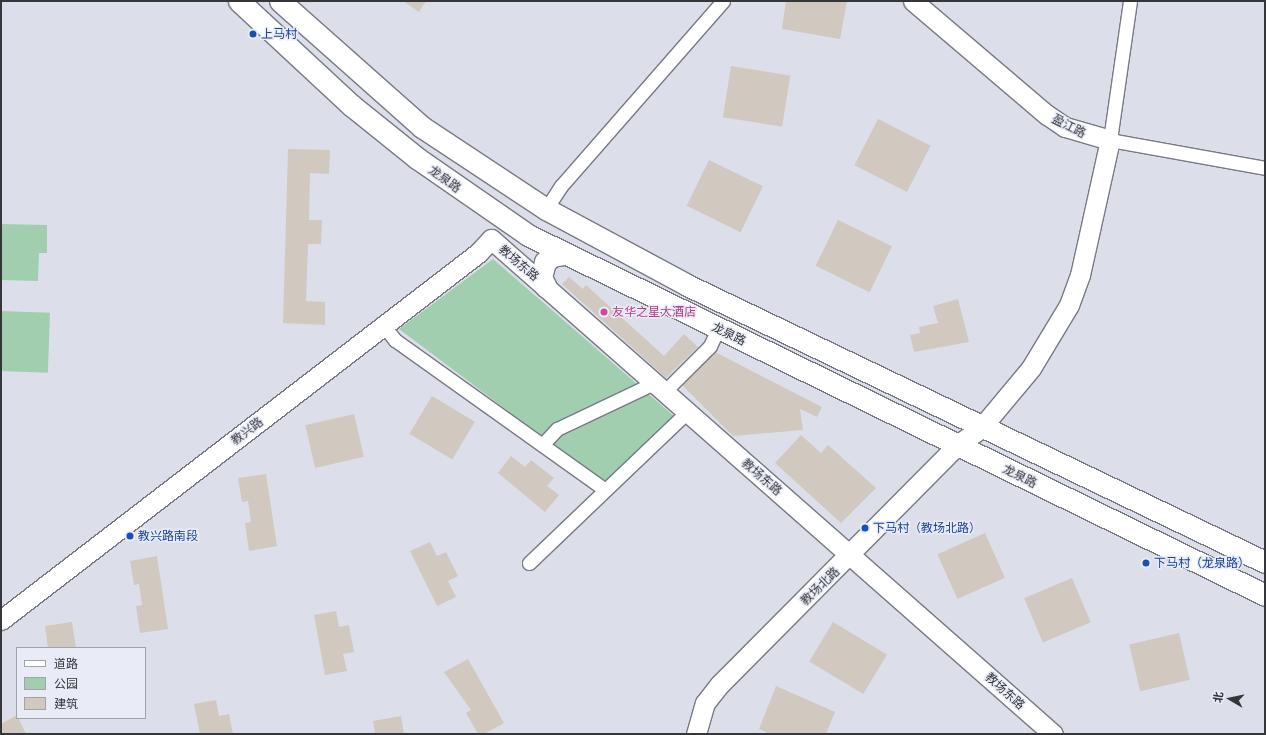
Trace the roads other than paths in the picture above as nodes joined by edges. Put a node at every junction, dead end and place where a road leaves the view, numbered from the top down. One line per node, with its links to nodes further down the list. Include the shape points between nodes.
1 (239, 1): 9 (main road, 龙泉路, via 351,105 442,177)
2 (280, 1): 8 (main road, via 422,127)
3 (724, 1): 8 (street, via 561,186)
4 (913, 1): 6 (street, 盈江路, via 1047,115 1065,127)
5 (1130, 1): 6 (street)
6 (1110, 140): 7 (street, 盈江路); 17 (street, 教场北路, via 1087,245 1070,305 1031,368)
7 (1265, 168)
8 (546, 209): 17 (main road, via 687,284)
9 (495, 213): 10 (street, 教场东路); 11 (main road, 龙泉路)
10 (490, 239): 12 (street, 教场东路); 13 (street, 教兴路, via 478,253)
11 (565, 254): 12 (main road, via 552,256 545,262 541,277); 14 (main road, 龙泉路)
12 (546, 287): 15 (street, 教场东路)
13 (384, 326): 18 (street, via 395,340); 25 (street, 教兴路)
14 (718, 329): 15 (street, via 710,346); 19 (main road, 龙泉路)
15 (659, 388): 16 (street, 教场东路); 18 (street, via 557,429)
16 (687, 412): 20 (street); 21 (street, 教场东路)
17 (981, 428): 19 (street, 教场北路); 22 (main road)
18 (542, 444): 20 (street)
19 (958, 445): 21 (street, 教场北路); 24 (main road, 龙泉路)
20 (605, 490): 23 (street)
21 (852, 555): 26 (street, 教场北路, via 720,684 705,703); 27 (street, 教场东路)
22 (1265, 562)
23 (528, 563)
24 (1265, 595)
25 (1, 620)
26 (696, 734)
27 (1053, 734)

